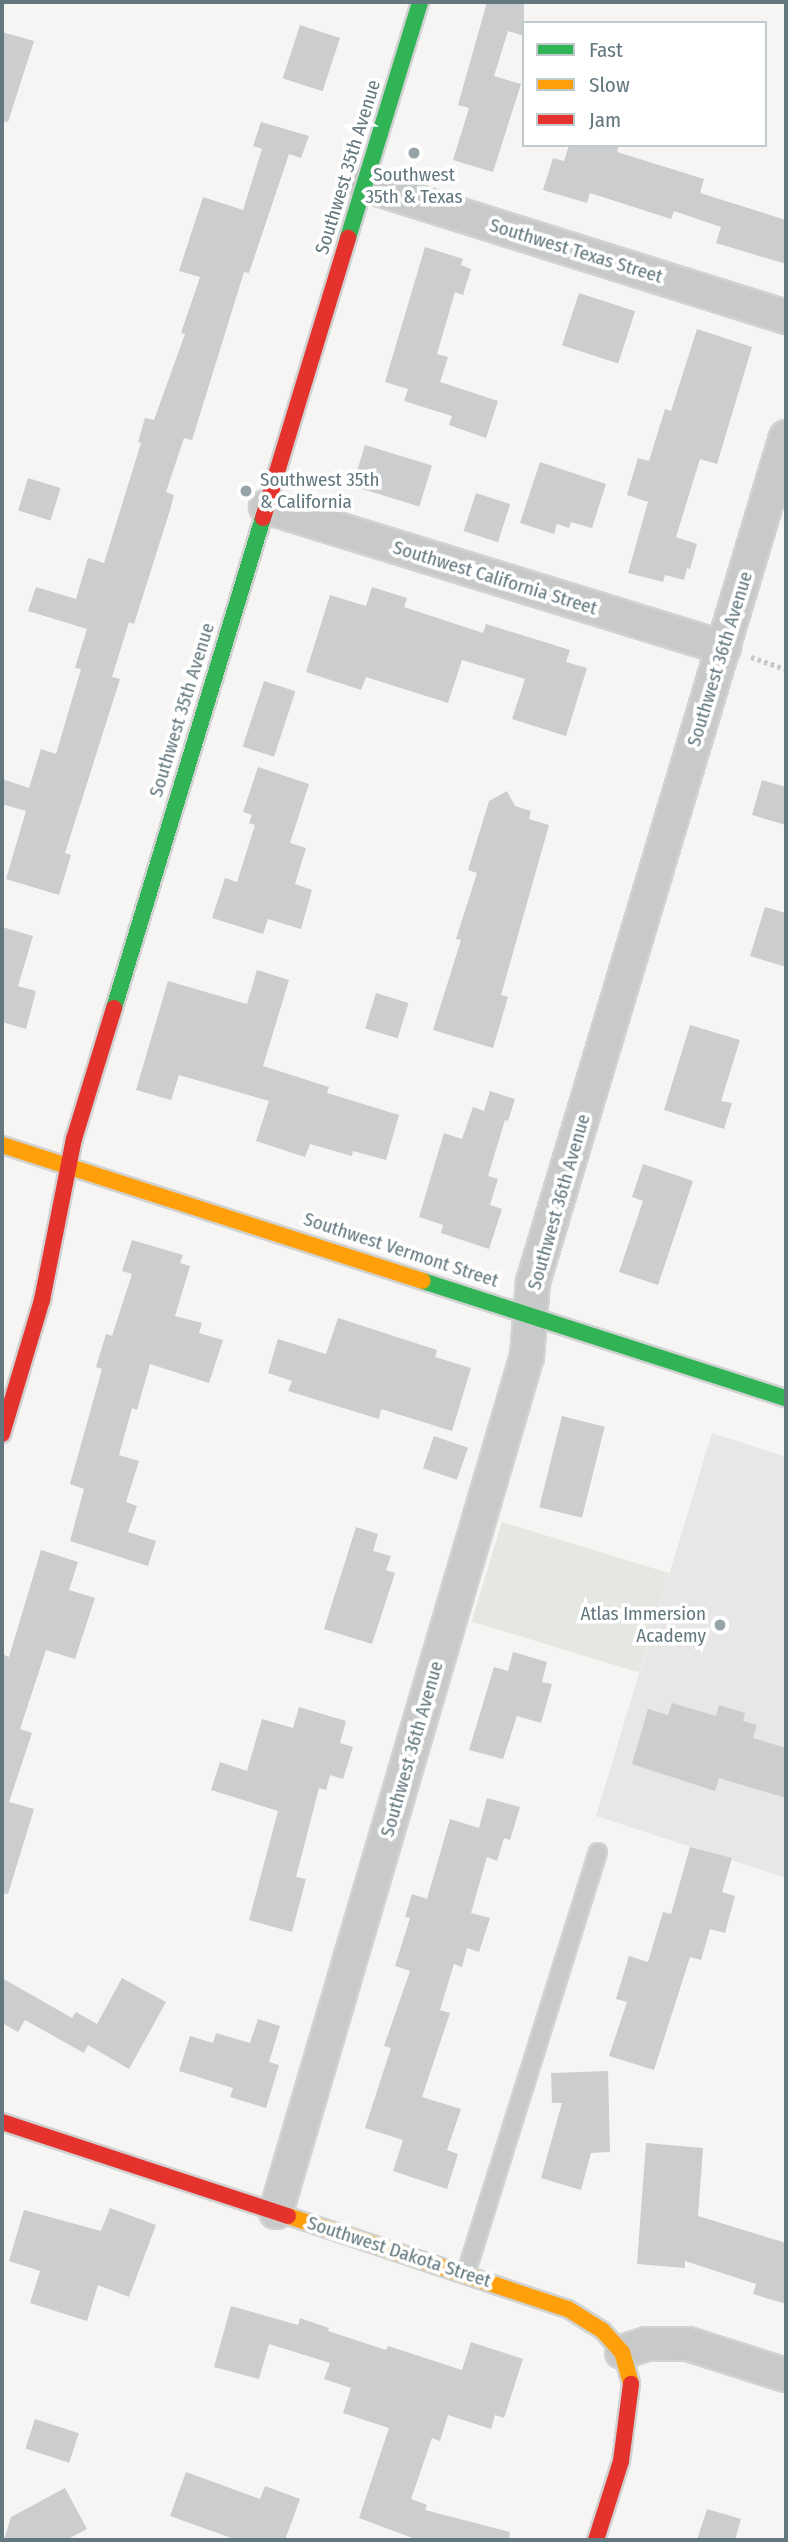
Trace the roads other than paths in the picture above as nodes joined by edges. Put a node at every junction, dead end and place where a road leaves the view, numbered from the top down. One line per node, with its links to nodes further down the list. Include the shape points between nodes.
1 (420, 2): 2 (street, Southwest 35th Avenue)
2 (365, 185): 3 (street, Southwest Texas Street); 5 (street, Southwest 35th Avenue)
3 (786, 317)
4 (786, 438): 6 (street, Southwest 36th Avenue)
5 (266, 507): 6 (street, Southwest California Street); 8 (street, Southwest 35th Avenue)
6 (724, 648): 9 (street, Southwest 36th Avenue, via 533,1282)
7 (2, 1145): 8 (street, Southwest Vermont Street)
8 (69, 1166): 9 (street, Southwest Vermont Street); 11 (street, Southwest 35th Avenue, via 42,1300)
9 (530, 1314): 10 (street, Southwest Vermont Street); 14 (street, Southwest 36th Avenue, via 527,1356)
10 (786, 1398)
11 (2, 1434)
12 (598, 1852): 15 (lane)
13 (2, 2122): 14 (street, Southwest Dakota Street)
14 (276, 2212): 15 (street, Southwest Dakota Street)
15 (466, 2273): 16 (street, Southwest Dakota Street, via 568,2309 602,2330)
16 (622, 2352): 17 (street, via 647,2344 688,2343); 18 (street, via 631,2385 628,2425)
17 (786, 2375)
18 (596, 2540)

